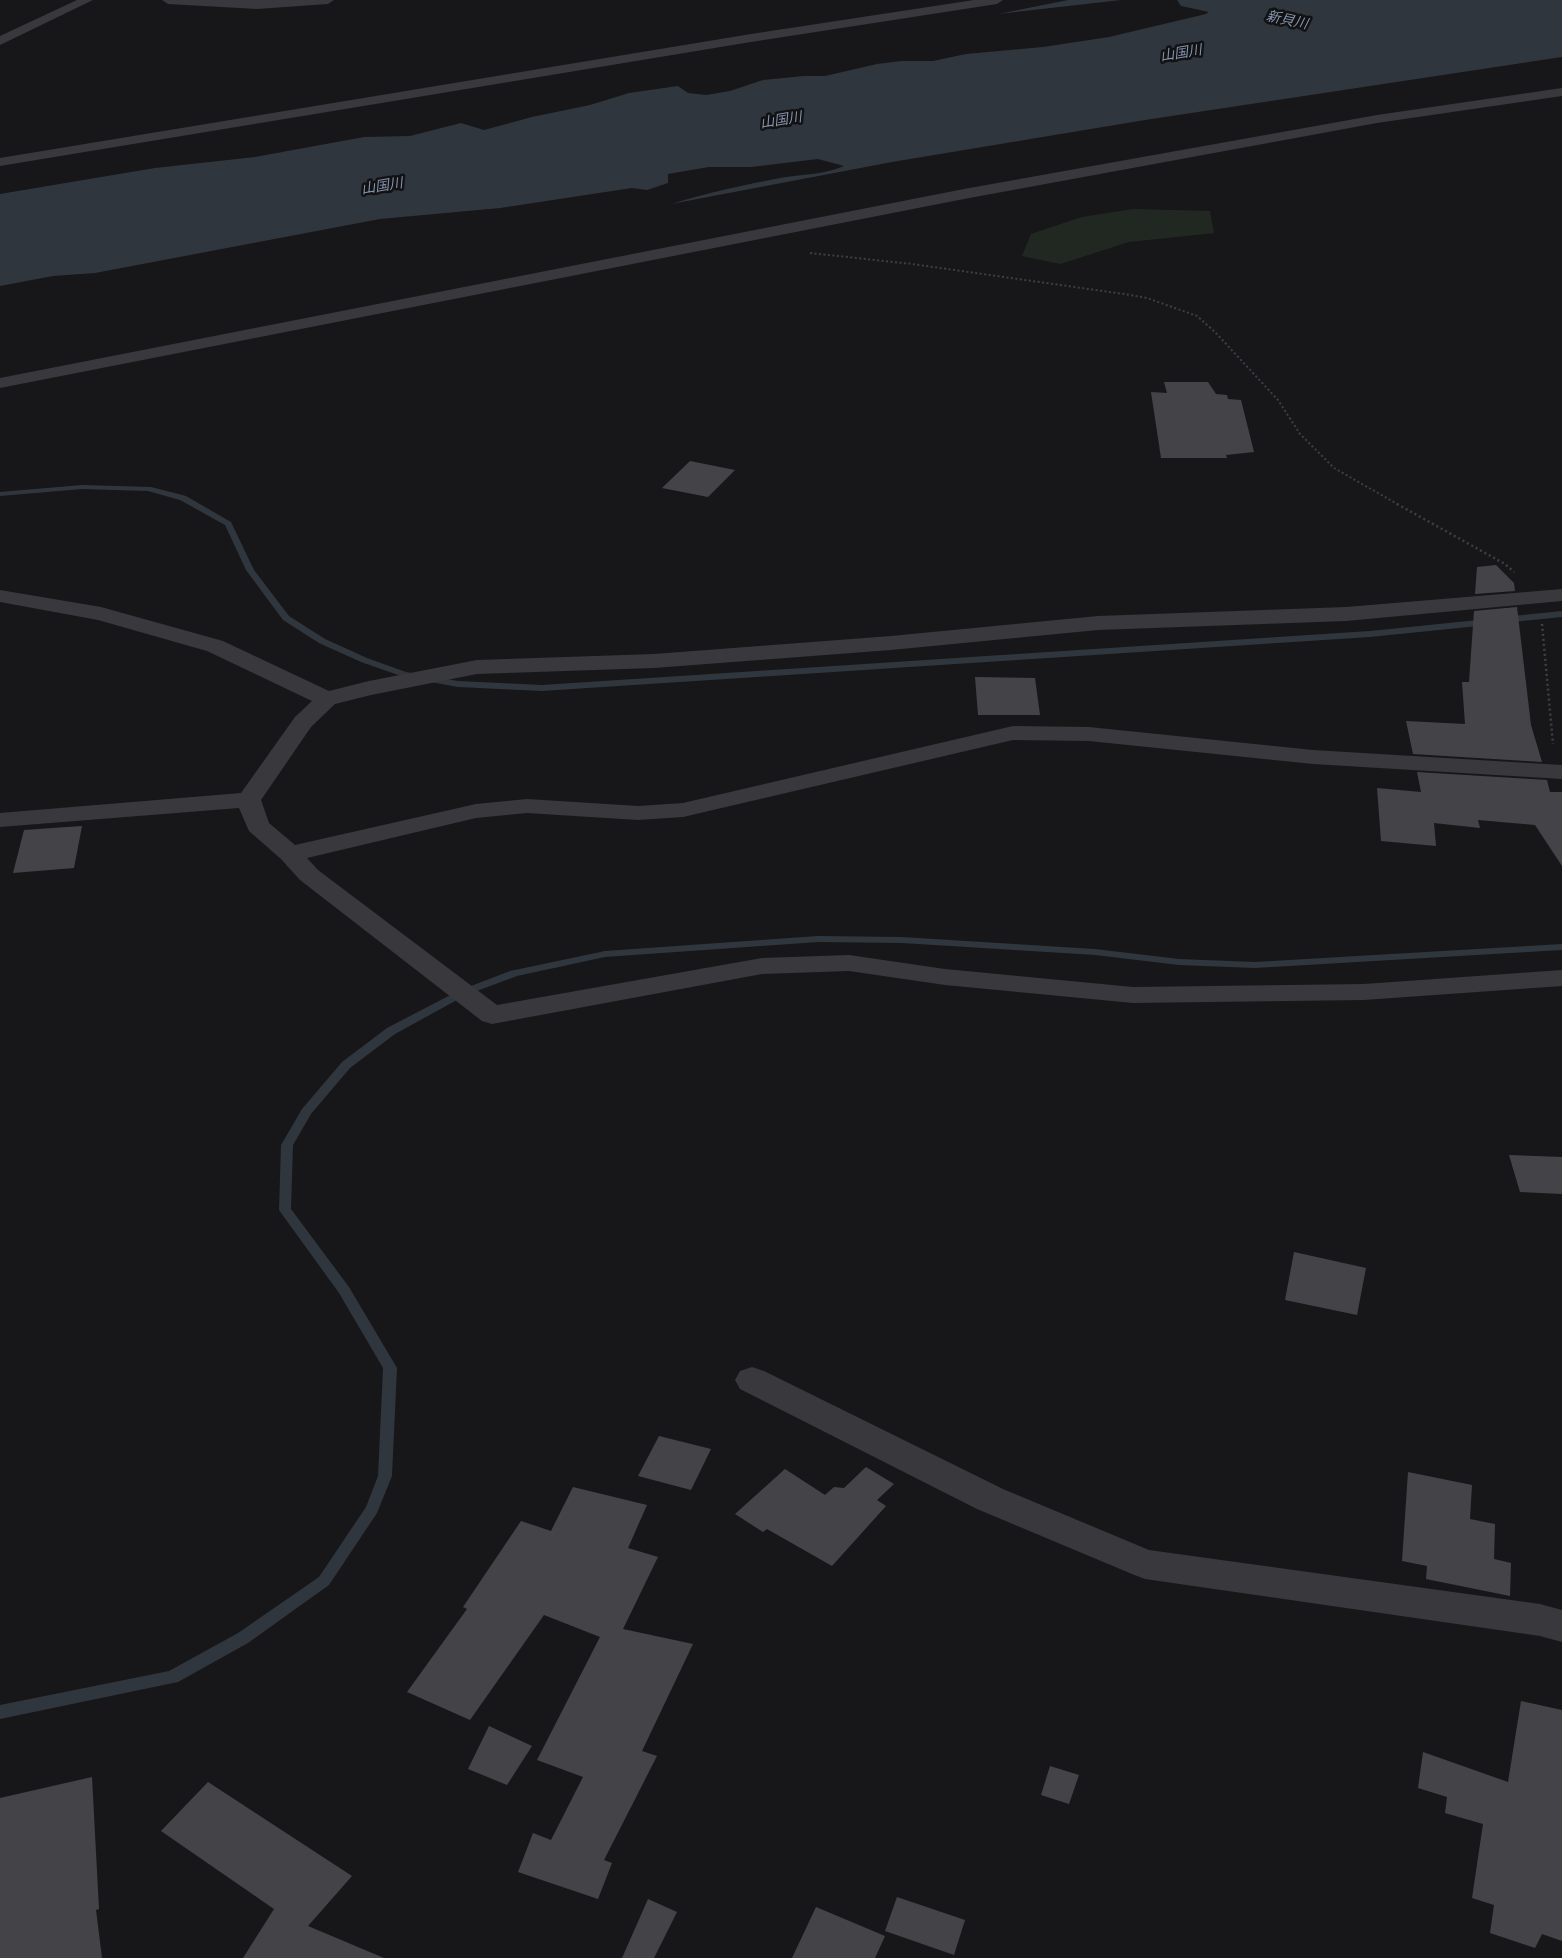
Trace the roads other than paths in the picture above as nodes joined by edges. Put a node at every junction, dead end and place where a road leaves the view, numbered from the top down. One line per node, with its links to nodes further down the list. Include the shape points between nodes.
1 (87, 0): 7 (street)
2 (168, 0): 3 (street, via 257,5)
3 (328, 0)
4 (938, 0): 6 (street)
5 (997, 0): 10 (street)
6 (916, 2): 9 (street, via 312,103)
7 (0, 41)
8 (1562, 92): 11 (street, via 1377,119 974,192)
9 (0, 151)
10 (0, 162)
11 (0, 383)
12 (0, 596): 14 (street, via 101,614 214,646)
13 (1552, 596): 14 (street, via 1346,614 1098,623 654,661 477,667)
14 (327, 699): 16 (street, via 303,722)
15 (1553, 772): 18 (street, via 1313,757 1089,734 1013,733 683,810 638,813 526,806 476,811)
16 (249, 800): 17 (street); 18 (street, via 258,826)
17 (0, 820)
18 (290, 854): 19 (street, via 308,875 492,1015 762,966 840,964 1133,995 1364,992)
19 (1562, 978)
20 (752, 1380): 21 (street, via 990,1499 1145,1564 1540,1620)
21 (1562, 1626)

